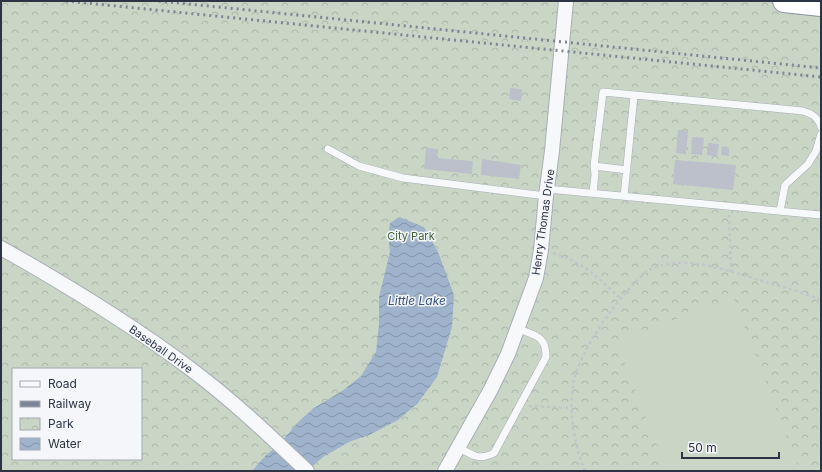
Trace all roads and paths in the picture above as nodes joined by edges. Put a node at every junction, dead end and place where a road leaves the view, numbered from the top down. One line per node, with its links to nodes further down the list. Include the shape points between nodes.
1 (566, 1): 10 (street, Henry Thomas Drive)
2 (784, 1): 3 (highway)
3 (821, 5)
4 (634, 96): 5 (lane, via 803,111 819,120); 8 (lane, via 603,92); 9 (lane)
5 (821, 127)
6 (821, 134): 14 (lane, via 816,151 808,164 784,185)
7 (328, 149): 10 (lane, via 359,166 403,178)
8 (594, 166): 9 (lane); 11 (lane)
9 (627, 170): 12 (lane)
10 (546, 193): 11 (lane); 17 (street, Henry Thomas Drive)
11 (593, 193): 12 (lane)
12 (624, 196): 13 (lane)
13 (728, 206): 14 (lane); 18 (path)
14 (780, 211): 15 (lane)
15 (821, 215)
16 (1, 248): 26 (street, Baseball Drive, via 51,276 188,367 258,425)
17 (541, 250): 19 (path, via 570,259 590,269); 21 (street, Henry Thomas Drive, via 536,278)
18 (731, 272): 19 (path, via 686,263 663,265 647,271); 20 (path)
19 (621, 299): 23 (path, via 589,344 577,370 573,384)
20 (821, 300)
21 (519, 329): 22 (lane, via 544,341 546,346 546,357); 24 (street, Henry Thomas Drive, via 490,391)
22 (520, 406): 23 (path); 24 (lane, via 494,453 485,458 474,456)
23 (572, 408): 27 (path, via 575,440)
24 (458, 447): 25 (street, Henry Thomas Drive)
25 (444, 470)
26 (307, 471)
27 (585, 471)

